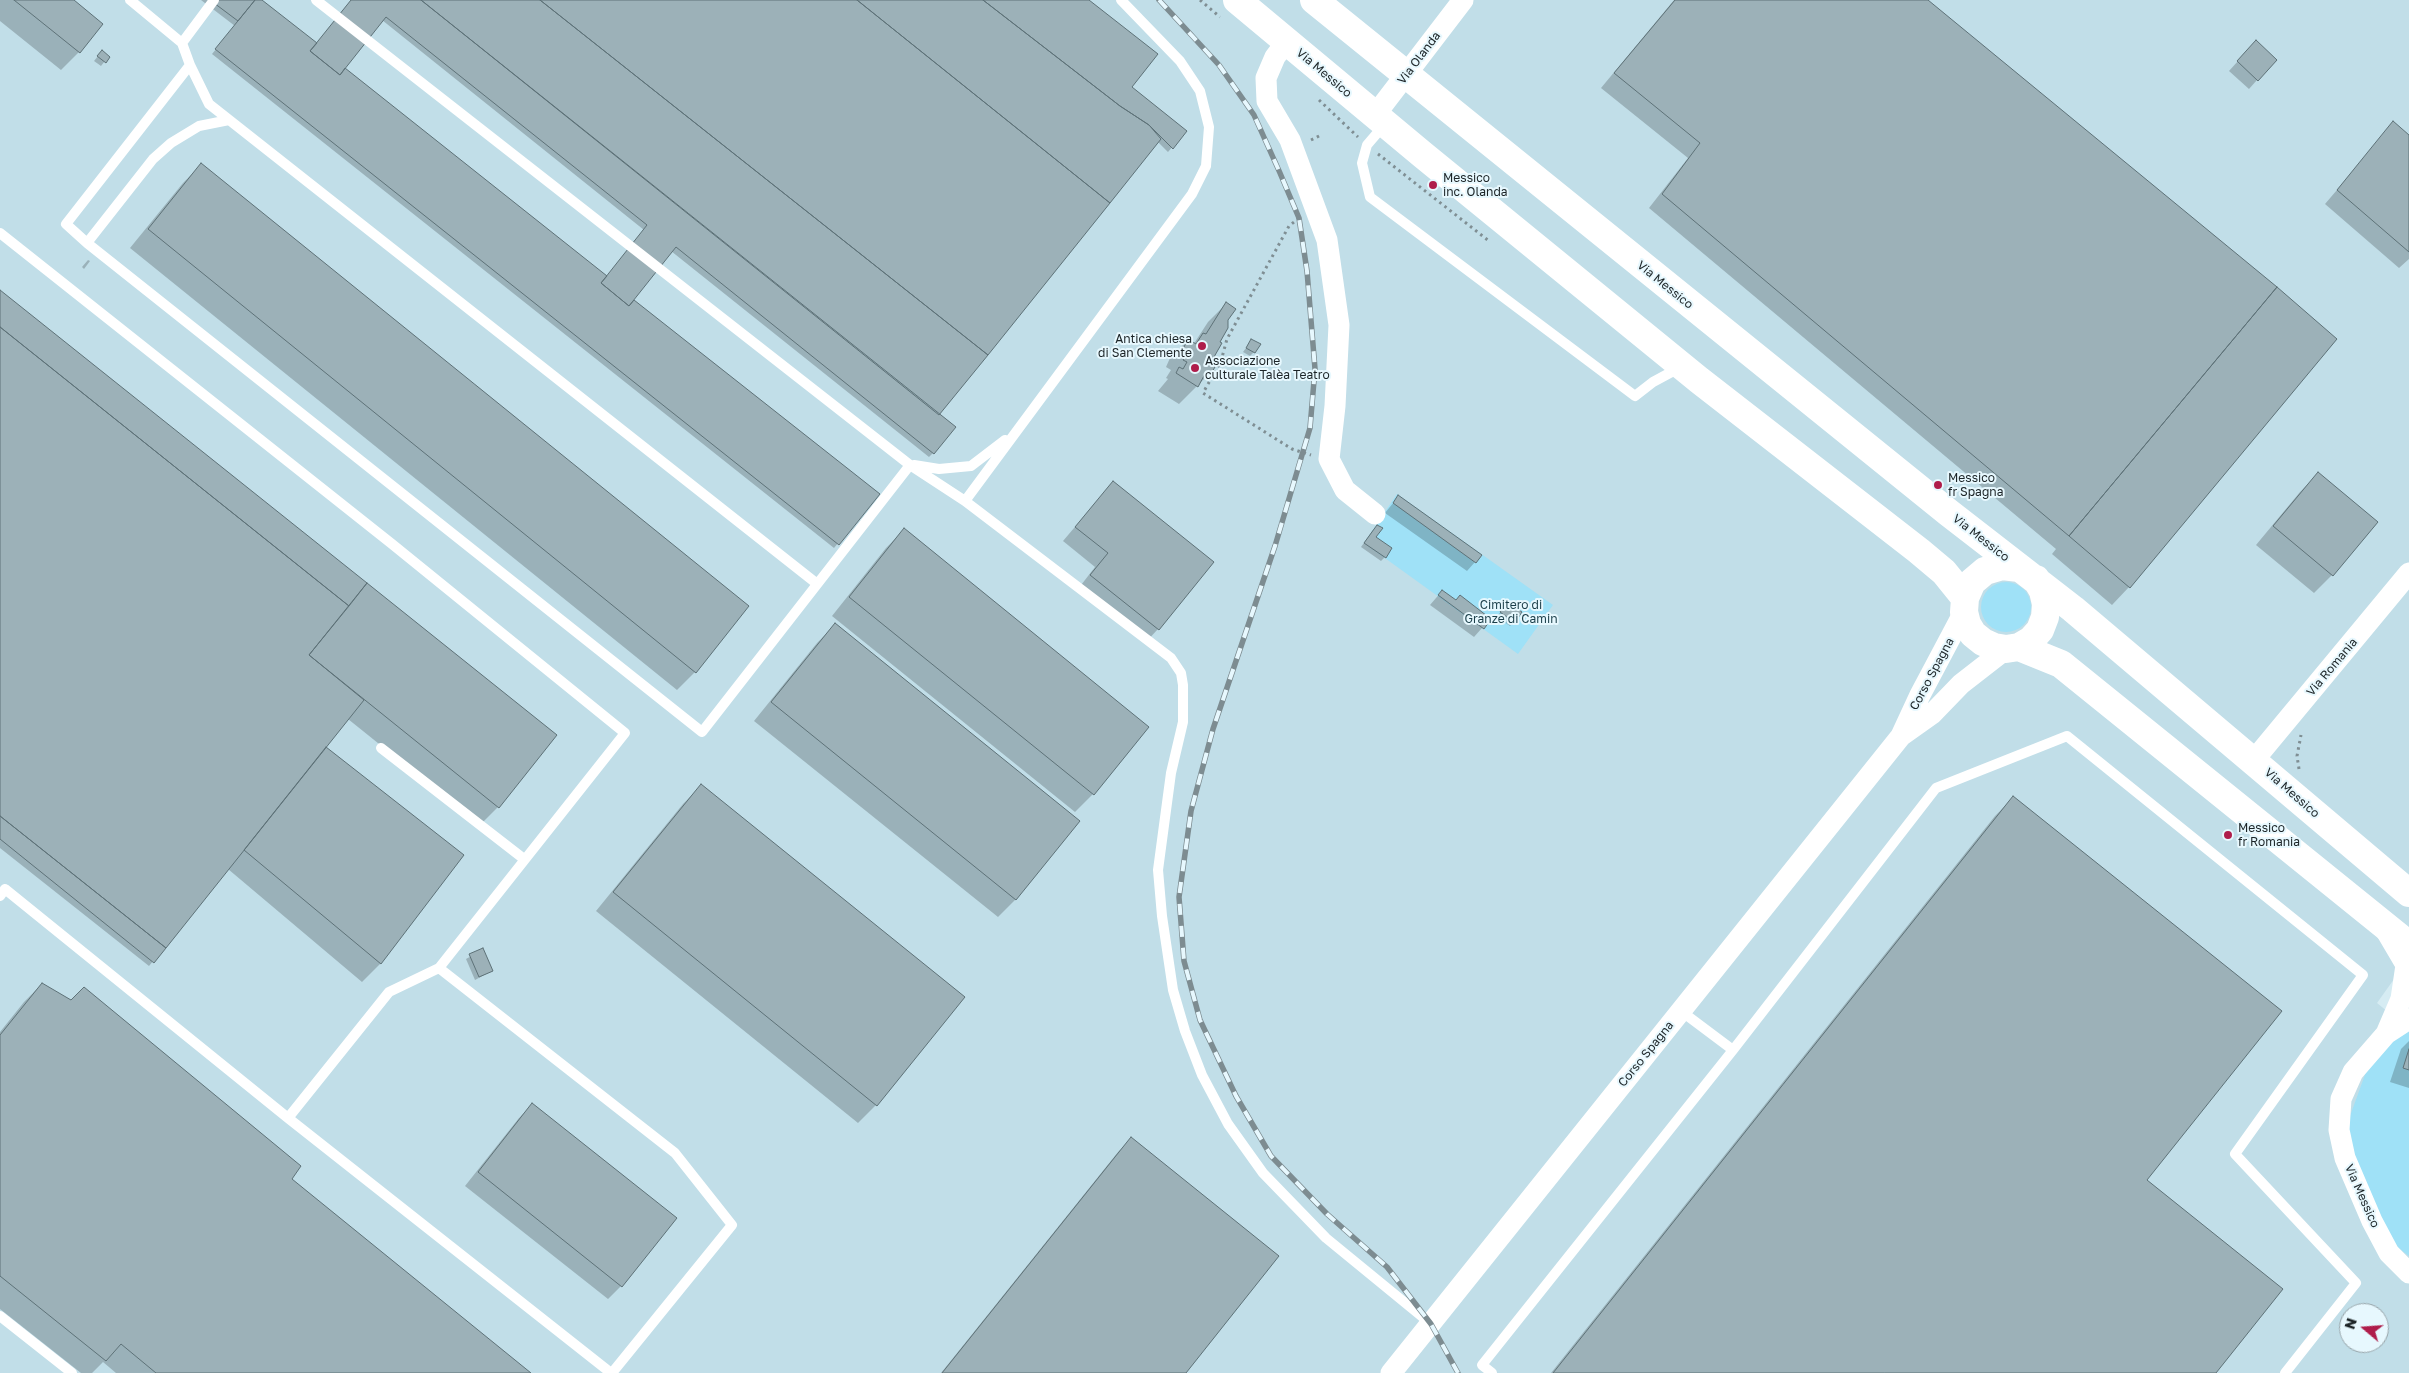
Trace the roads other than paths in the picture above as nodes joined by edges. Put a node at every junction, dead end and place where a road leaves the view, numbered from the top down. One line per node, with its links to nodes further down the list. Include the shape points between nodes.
1 (130, 0): 9 (lane)
2 (214, 0): 9 (lane)
3 (316, 0): 18 (lane)
4 (1121, 0): 17 (lane, via 1180,61 1200,91 1209,127 1206,166 1192,194)
5 (1314, 0): 11 (street, Via Messico)
6 (1463, 0): 11 (street, Via Olanda)
7 (1230, 10): 8 (street, Via Messico)
8 (1287, 41): 12 (street, Via Messico); 20 (street, Via Messico, via 1275,57 1266,78 1267,101 1290,140 1327,240 1338,325 1329,459 1345,490)
9 (182, 43): 10 (lane)
10 (190, 65): 13 (lane, via 209,104); 15 (lane, via 66,224)
11 (1406, 76): 12 (street, Via Olanda); 22 (street, Via Messico)
12 (1380, 119): 16 (street, Via Messico); 16 (lane, via 1362,163 1370,197 1635,396)
13 (228, 120): 15 (lane, via 199,126 153,158); 23 (lane)
14 (0, 233): 29 (lane, via 625,733)
15 (88, 243): 23 (lane, via 702,732)
16 (1682, 366): 24 (street, Via Messico, via 1944,572)
17 (1013, 434): 18 (lane, via 971,466 939,469); 19 (lane)
18 (910, 465): 19 (lane); 23 (lane)
19 (965, 502): 42 (lane, via 1170,658 1180,673 1182,722 1171,773 1158,870 1173,990 1185,1031 1202,1075 1228,1124 1263,1173 1326,1238)
20 (1375, 514)
21 (2409, 573): 28 (street, Via Romania)
22 (2027, 574): 24 (street, Via Messico, via 2002,566 1985,571 1972,582); 25 (street, Via Messico, via 2043,591 2045,618 2035,635); 28 (street, Via Messico)
23 (816, 583)
24 (1964, 605): 25 (street, Via Messico, via 1967,624 1973,634 1994,647); 26 (street, Corso Spagna)
25 (2012, 648): 26 (street, Corso Spagna, via 1961,684 1932,714); 32 (street, Via Messico, via 2061,664)
26 (1901, 736): 35 (street, Corso Spagna)
27 (381, 748): 29 (lane)
28 (2254, 760): 31 (street, Via Messico)
29 (524, 859): 34 (lane)
30 (2, 890): 39 (lane)
31 (2407, 890)
32 (2382, 925): 33 (street, Via Messico); 37 (street, Via Messico, via 2406,965 2401,999)
33 (2409, 946)
34 (439, 968): 39 (lane, via 389,992); 44 (lane, via 675,1153 732,1225)
35 (1681, 1011): 38 (lane); 42 (street, Corso Spagna)
36 (2409, 1019): 37 (street, Via Messico)
37 (2386, 1034): 40 (street, Via Messico, via 2353,1072 2341,1099 2339,1130 2345,1158 2372,1221 2390,1253)
38 (1733, 1050): 46 (lane, via 1482,1365); 47 (lane, via 1936,788 2067,736 2363,975 2235,1154 2356,1283)
39 (288, 1118): 44 (lane)
40 (2409, 1273)
41 (0, 1316): 43 (lane)
42 (1431, 1324): 45 (street, Corso Spagna)
43 (72, 1373)
44 (611, 1373)
45 (1391, 1373)
46 (1492, 1373)
47 (2285, 1373)

